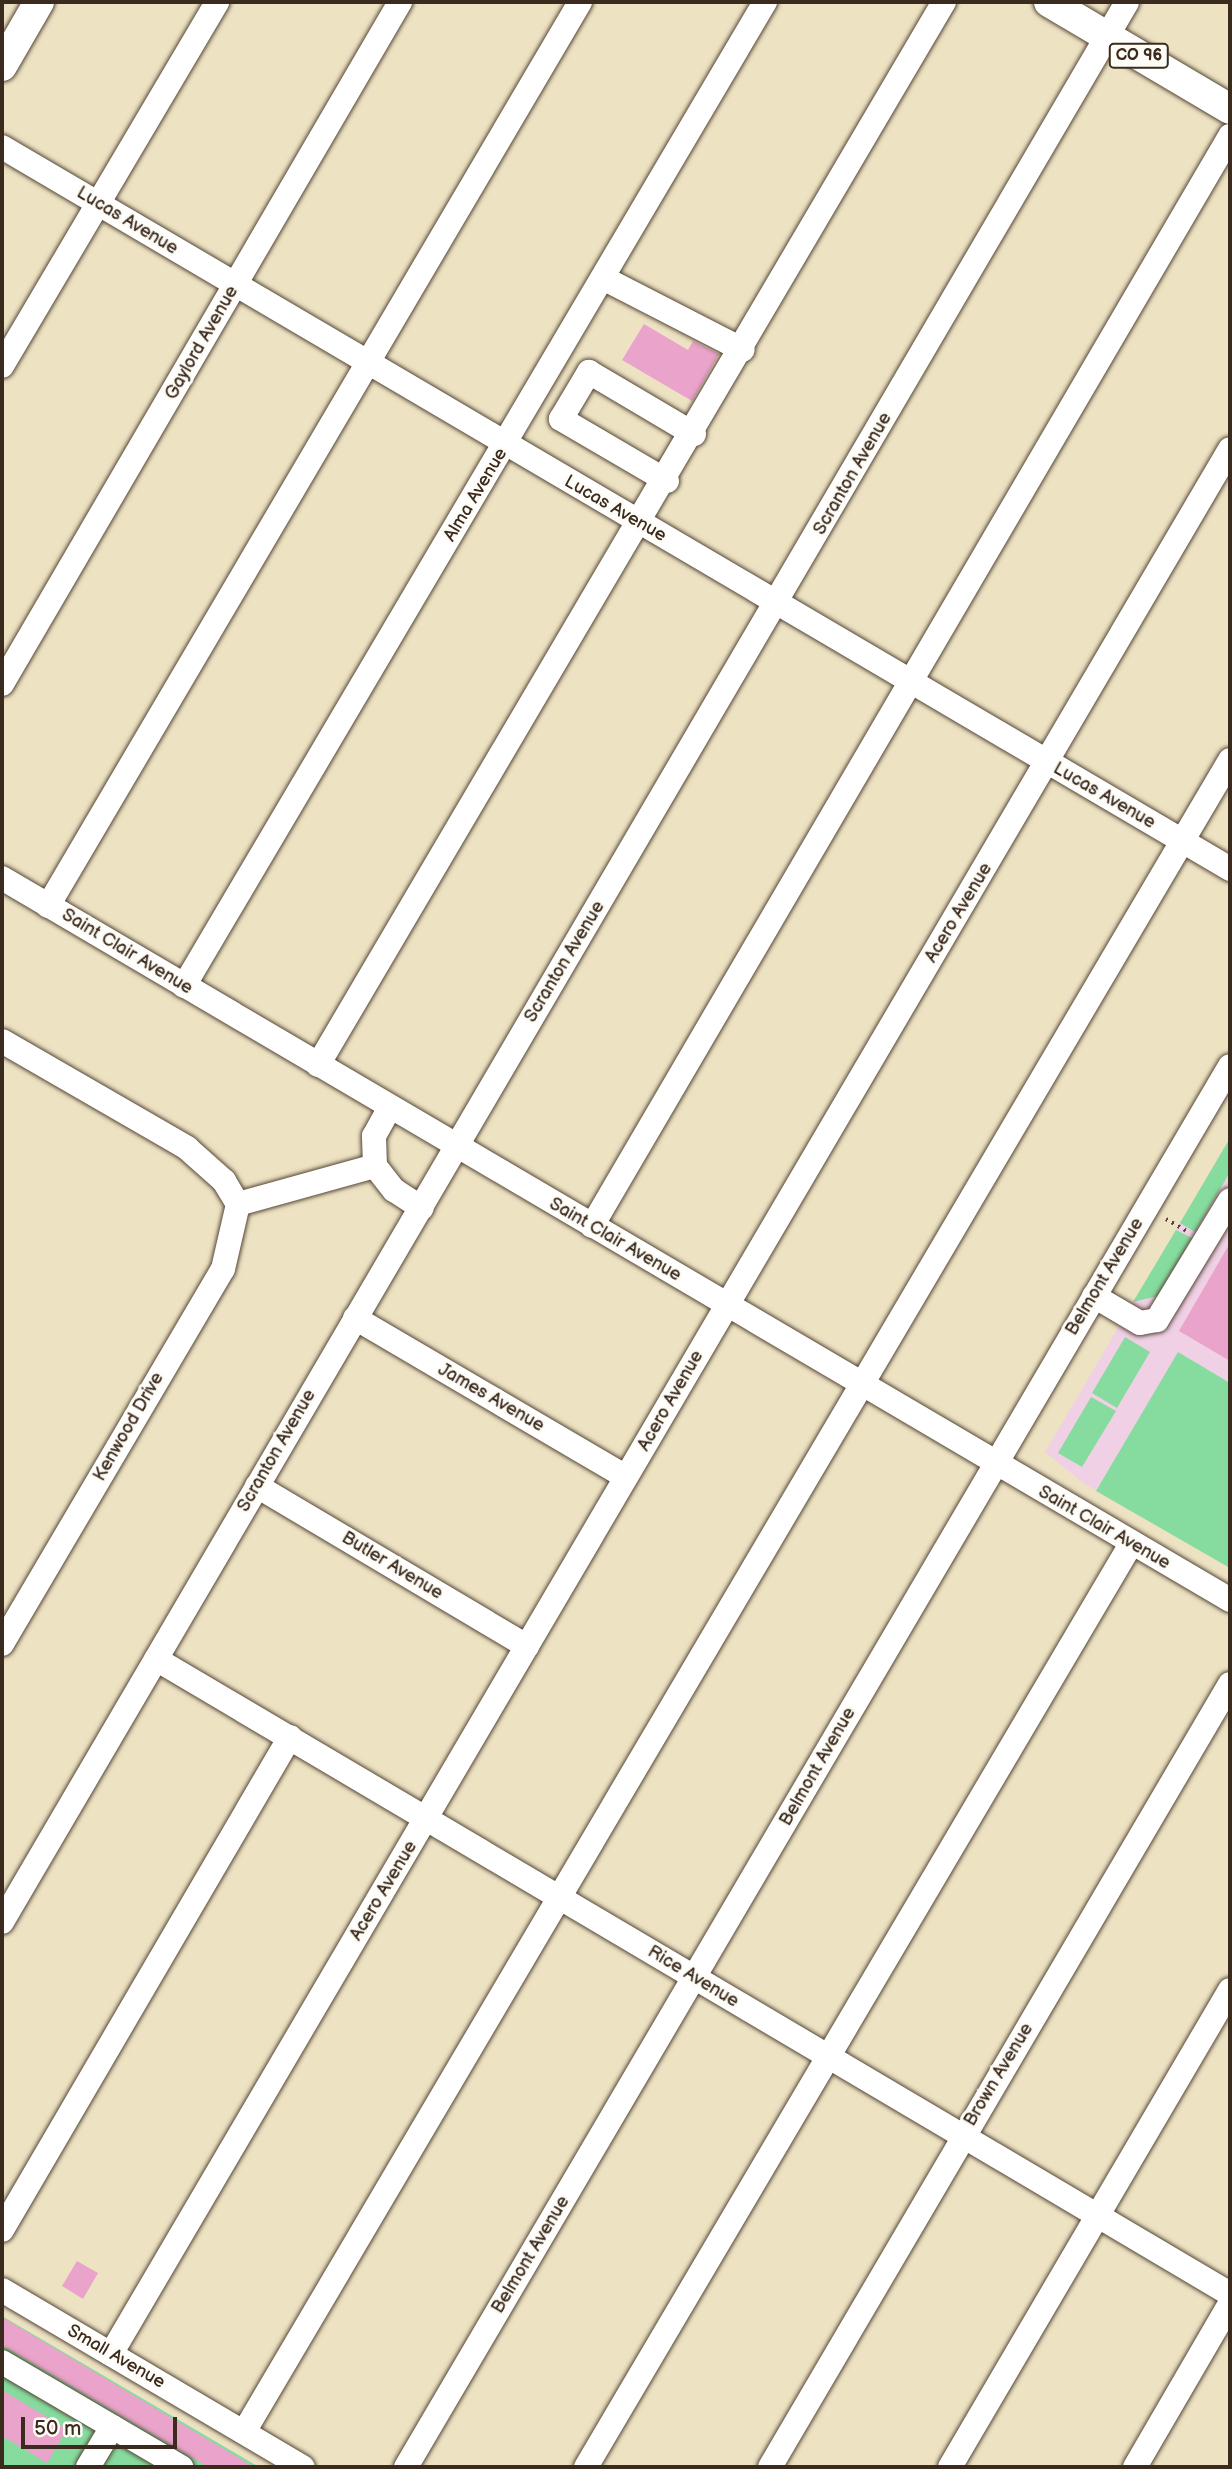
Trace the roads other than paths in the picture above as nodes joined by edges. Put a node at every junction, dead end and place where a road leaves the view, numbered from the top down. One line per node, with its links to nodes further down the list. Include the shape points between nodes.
1 (39, 2): 10 (main road)
2 (216, 2): 14 (street)
3 (400, 2): 16 (street, Gaylord Avenue)
4 (580, 2): 18 (street)
5 (765, 2): 15 (street, Alma Avenue)
6 (944, 2): 17 (street)
7 (1049, 2): 9 (main road, CO 96)
8 (1127, 2): 9 (street, Scranton Avenue)
9 (1107, 36): 11 (main road, CO 96); 25 (street, Scranton Avenue)
10 (2, 66)
11 (1230, 109)
12 (1230, 136): 26 (street)
13 (2, 146): 14 (street, Lucas Avenue)
14 (97, 203): 16 (street, Lucas Avenue); 19 (street)
15 (603, 278): 17 (street); 21 (street, Alma Avenue)
16 (235, 286): 18 (street, Lucas Avenue); 27 (street, Gaylord Avenue)
17 (743, 350): 20 (street)
18 (369, 363): 21 (street, Lucas Avenue); 33 (street)
19 (2, 366)
20 (694, 433): 23 (street); 23 (street, via 589,372 561,419)
21 (505, 445): 24 (street, Lucas Avenue); 34 (street, Alma Avenue)
22 (1230, 449): 29 (street, Acero Avenue)
23 (667, 481): 24 (street)
24 (642, 524): 25 (street, Lucas Avenue); 36 (street)
25 (778, 604): 26 (street, Lucas Avenue); 40 (street, Scranton Avenue)
26 (912, 683): 29 (street, Lucas Avenue); 45 (street)
27 (2, 684)
28 (1230, 760): 30 (street)
29 (1048, 763): 30 (street, Lucas Avenue); 47 (street, Acero Avenue)
30 (1183, 842): 31 (street, Lucas Avenue); 49 (street)
31 (1230, 869)
32 (2, 878): 33 (street, Saint Clair Avenue)
33 (48, 906): 34 (street, Saint Clair Avenue)
34 (184, 986): 36 (street, Saint Clair Avenue)
35 (2, 1041): 43 (street, via 187,1148 224,1181)
36 (318, 1065): 39 (street, Saint Clair Avenue)
37 (1230, 1066): 38 (street, Belmont Avenue)
38 (1222, 1097): 46 (street, Belmont Avenue, via 1146,1208)
39 (390, 1107): 40 (street, Saint Clair Avenue); 41 (street, via 374,1136)
40 (456, 1146): 44 (street, Scranton Avenue); 45 (street, Saint Clair Avenue)
41 (375, 1166): 43 (street); 44 (street, via 394,1190)
42 (1230, 1200): 46 (street, via 1153,1323 1140,1323)
43 (238, 1205): 55 (street, Kenwood Drive, via 223,1269)
44 (422, 1208): 48 (street, Scranton Avenue)
45 (592, 1226): 47 (street, Saint Clair Avenue)
46 (1094, 1296): 50 (street, Belmont Avenue)
47 (727, 1306): 49 (street, Saint Clair Avenue); 51 (street, Acero Avenue)
48 (355, 1318): 51 (street, James Avenue); 52 (street, Scranton Avenue)
49 (859, 1384): 50 (street, Saint Clair Avenue); 61 (street)
50 (995, 1464): 53 (street, Saint Clair Avenue); 63 (street, Belmont Avenue)
51 (626, 1478): 56 (street, Acero Avenue)
52 (257, 1486): 56 (street, Butler Avenue); 57 (street, Scranton Avenue)
53 (1131, 1544): 54 (street, Saint Clair Avenue); 65 (street)
54 (1230, 1600)
55 (2, 1644)
56 (527, 1646): 60 (street, Acero Avenue)
57 (156, 1658): 59 (street, Rice Avenue); 62 (street, Scranton Avenue)
58 (1230, 1684): 66 (street, Brown Avenue)
59 (290, 1737): 60 (street, Rice Avenue); 68 (street)
60 (426, 1820): 61 (street, Rice Avenue); 72 (street, Acero Avenue)
61 (559, 1896): 63 (street, Rice Avenue); 75 (street)
62 (2, 1922)
63 (695, 1978): 65 (street, Rice Avenue); 79 (street, Belmont Avenue)
64 (1230, 1990): 67 (street)
65 (829, 2056): 66 (street, Rice Avenue); 80 (street)
66 (963, 2134): 67 (street, Rice Avenue); 81 (street, Brown Avenue)
67 (1097, 2216): 70 (street, Rice Avenue); 82 (street)
68 (2, 2230)
69 (2, 2290): 72 (street, Small Avenue)
70 (1230, 2294)
71 (1230, 2304): 83 (street)
72 (111, 2354): 75 (street, Small Avenue)
73 (2, 2362): 74 (street)
74 (111, 2427): 76 (street); 77 (street)
75 (244, 2432): 78 (street, Small Avenue)
76 (88, 2467)
77 (181, 2467)
78 (303, 2467)
79 (406, 2467)
80 (586, 2467)
81 (770, 2467)
82 (950, 2467)
83 (1135, 2467)

